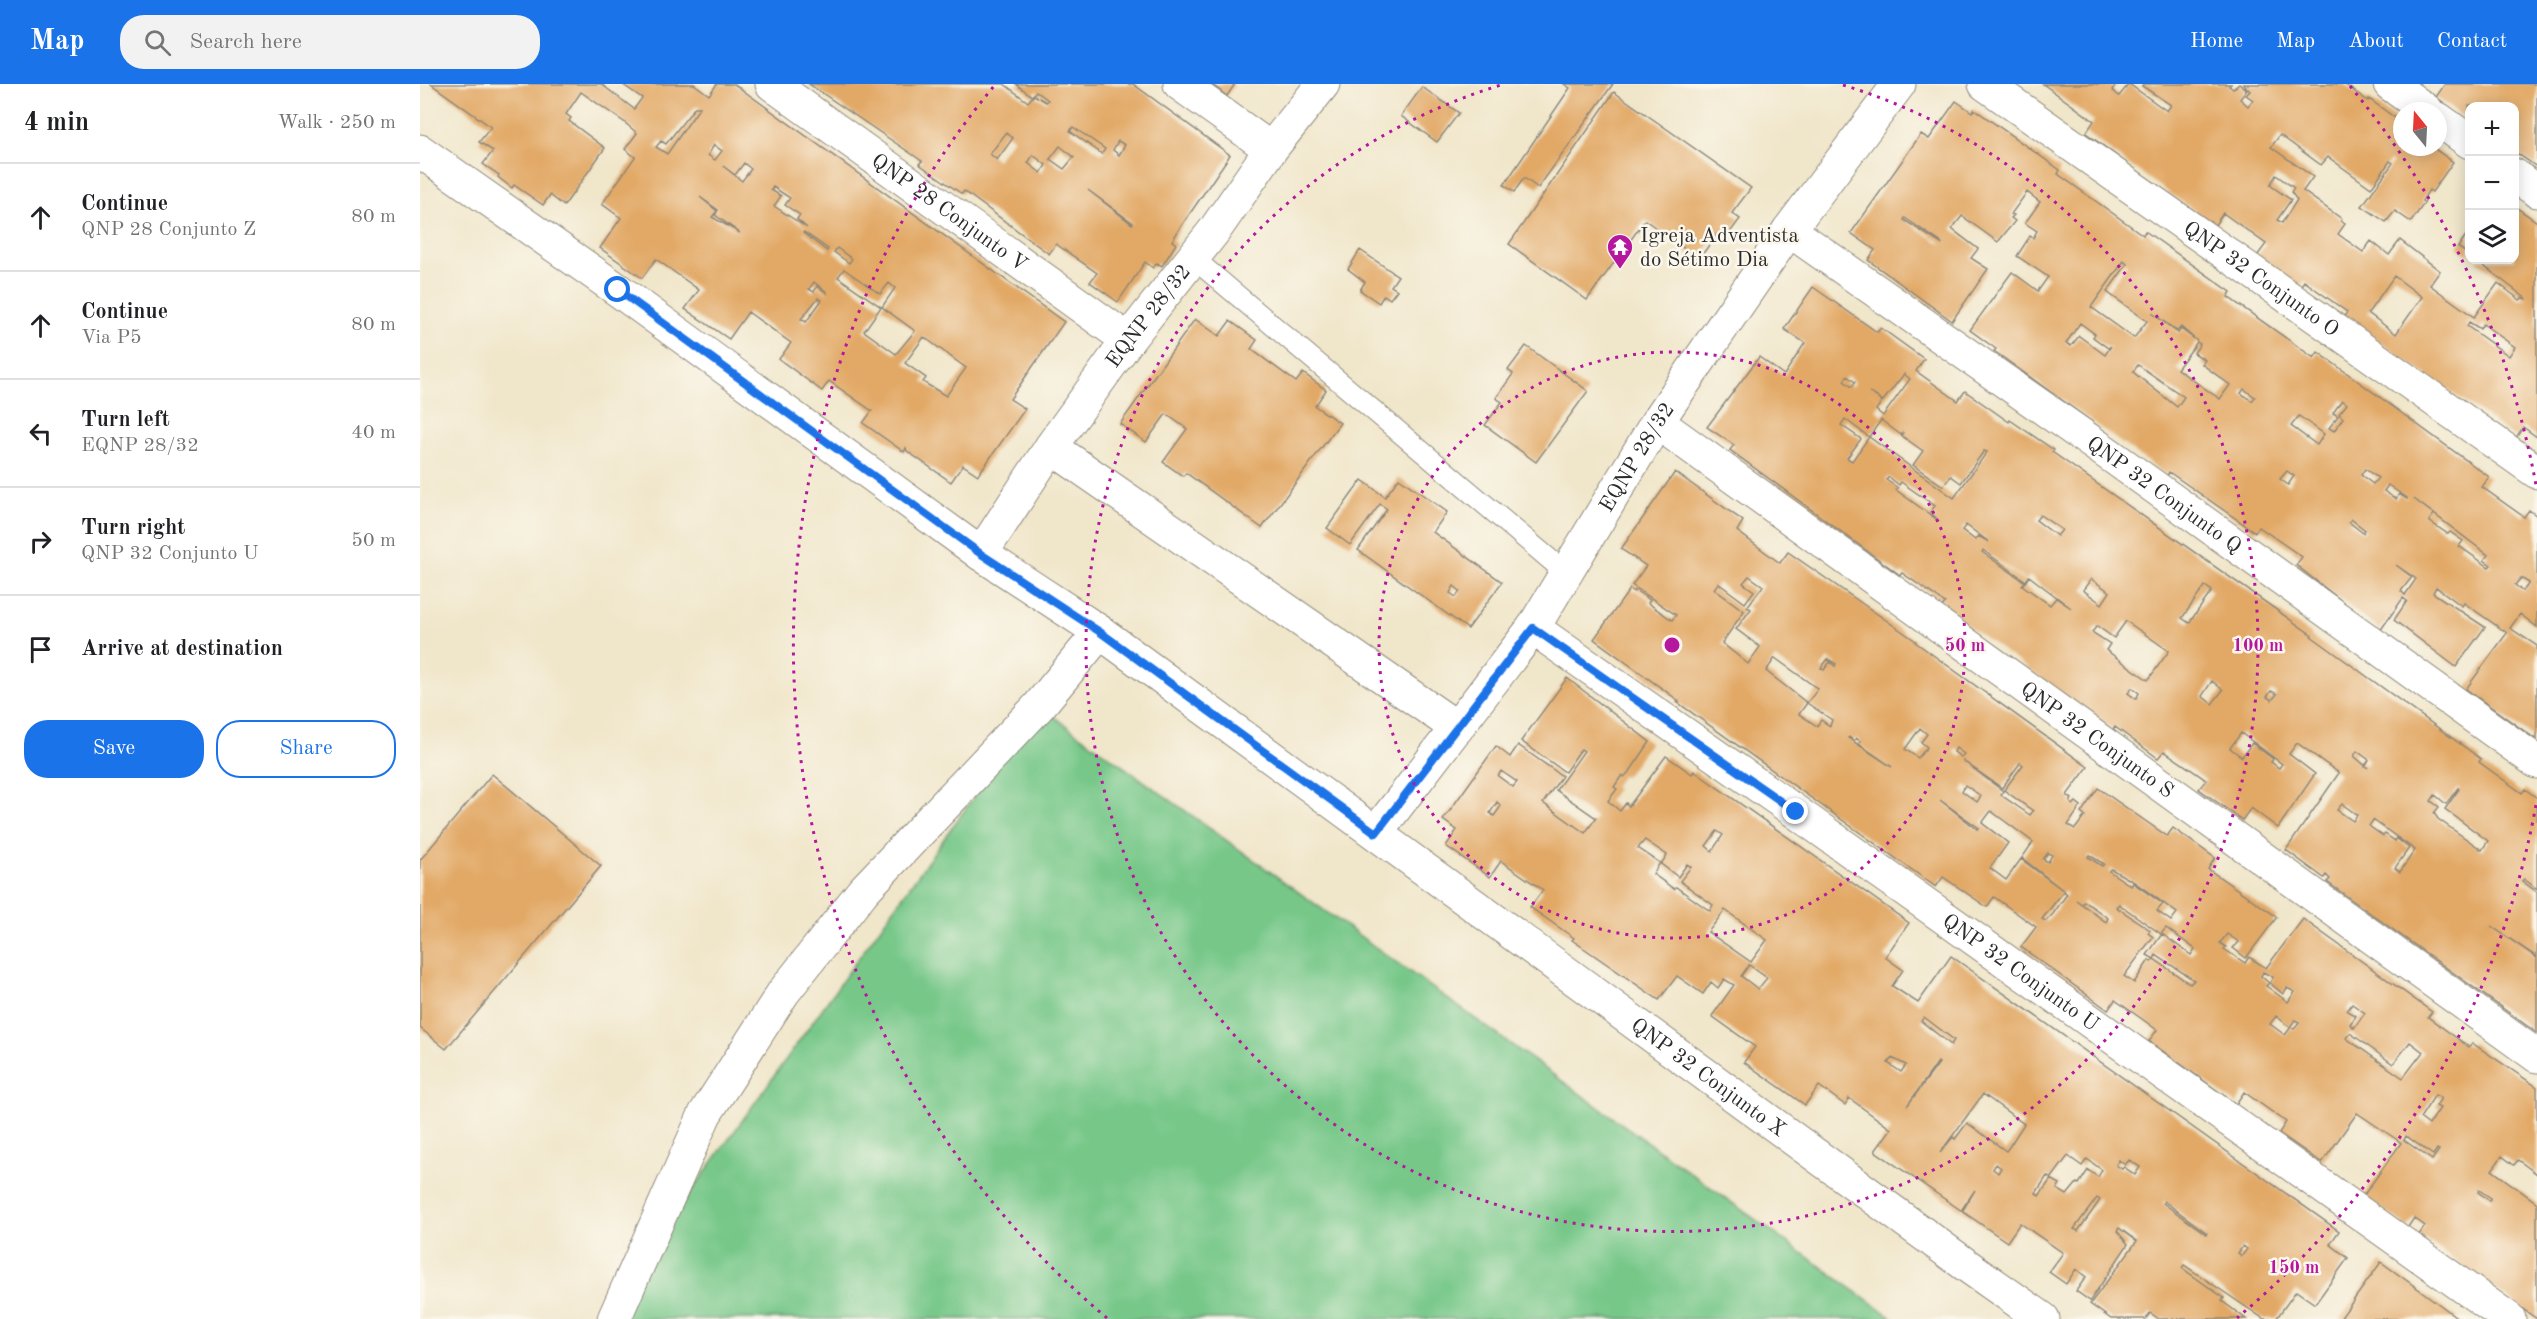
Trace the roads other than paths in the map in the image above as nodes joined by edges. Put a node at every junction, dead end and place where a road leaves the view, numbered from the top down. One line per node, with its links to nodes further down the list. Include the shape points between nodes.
1 (772, 84): 16 (street, QNP 28 Conjunto V)
2 (1180, 84): 10 (street)
3 (1323, 84): 10 (street, EQNP 28/32)
4 (1899, 84): 14 (street, EQNP 28/32)
5 (1985, 84): 19 (street, QNP 32 Conjunto O)
6 (2390, 84): 7 (street)
7 (2415, 102)
8 (2447, 126): 9 (street)
9 (2465, 139)
10 (1271, 149): 15 (street, EQNP 28/32)
11 (420, 151): 20 (street, QNP 32 Conjunto X)
12 (2519, 178): 13 (street)
13 (2537, 191)
14 (1789, 230): 17 (street, EQNP 28/32); 25 (street, QNP 32 Conjunto Q)
15 (1193, 258): 16 (street, EQNP 28/32); 21 (lane)
16 (1128, 340): 18 (street, EQNP 28/32)
17 (1657, 422): 21 (street, EQNP 28/32); 27 (street, QNP 32 Conjunto S)
18 (1051, 447): 20 (street, EQNP 28/32); 24 (street)
19 (2537, 472)
20 (981, 554): 23 (street, QNP 32 Conjunto X)
21 (1566, 573): 22 (street, EQNP 28/32)
22 (1533, 628): 24 (street, EQNP 28/32); 30 (street, QNP 32 Conjunto U)
23 (1100, 632): 26 (street, QNP 32 Conjunto X); 28 (street, via 1039,706 863,891 783,993 705,1114)
24 (1457, 728): 26 (street, EQNP 28/32)
25 (2537, 762)
26 (1376, 833): 29 (street, QNP 32 Conjunto X)
27 (2537, 1056)
28 (614, 1319)
29 (2043, 1319)
30 (2509, 1319)

